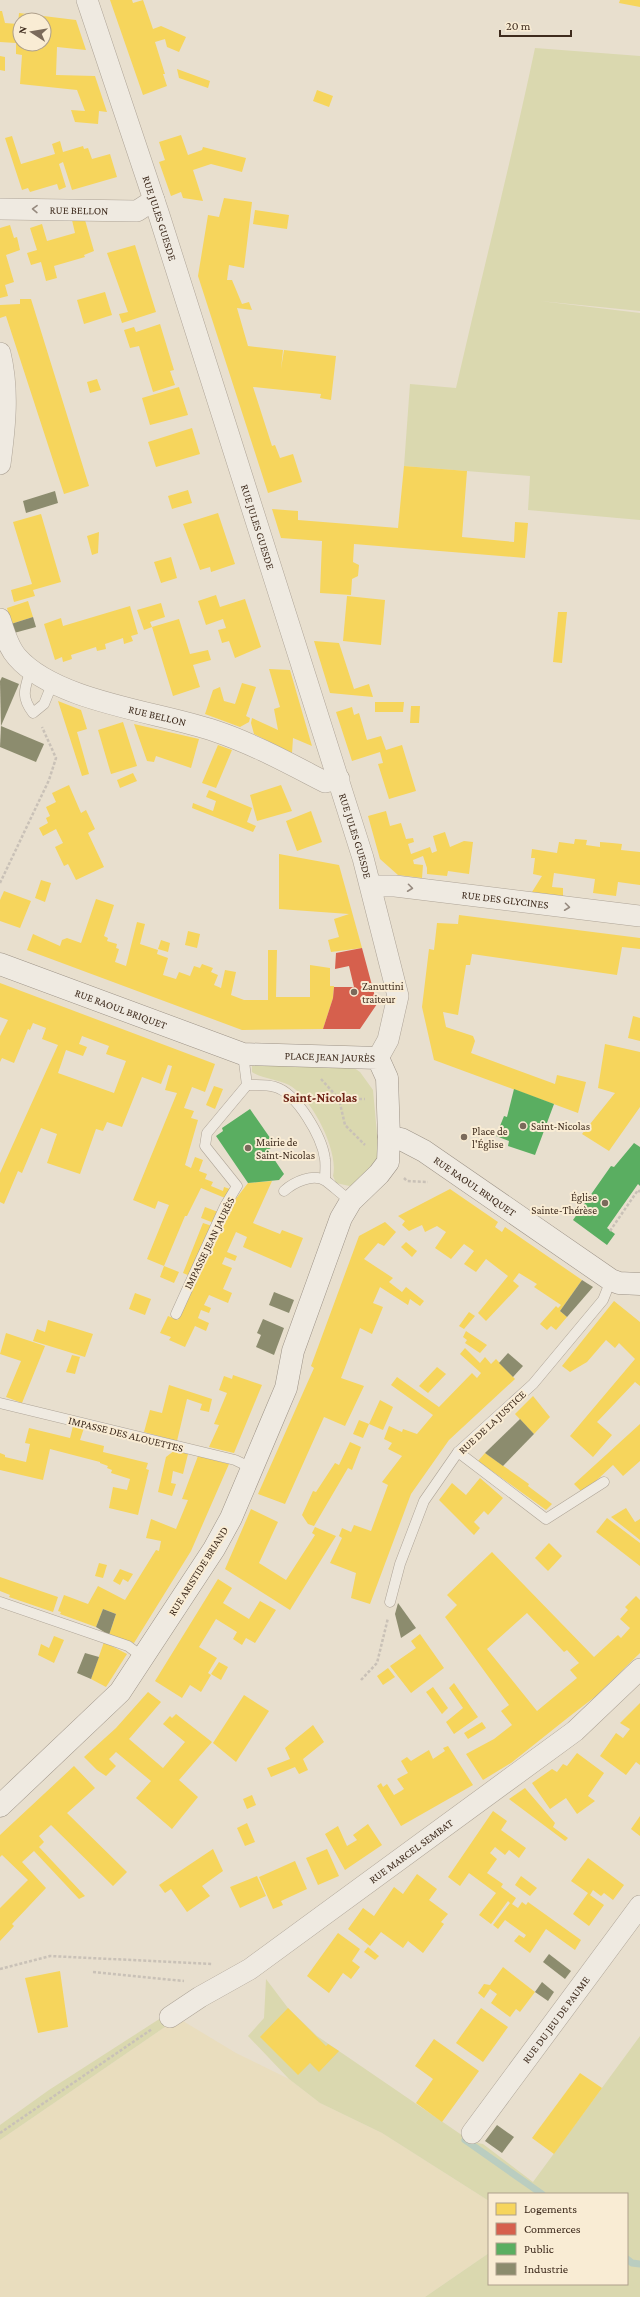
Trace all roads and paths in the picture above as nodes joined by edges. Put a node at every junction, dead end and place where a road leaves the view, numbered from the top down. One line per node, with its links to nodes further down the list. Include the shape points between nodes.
1 (87, 0): 2 (street, RUE JULES GUESDE)
2 (154, 200): 3 (street, RUE BELLON, one-way to 3, via 137,211); 10 (street, RUE JULES GUESDE)
3 (0, 209)
4 (0, 353): 5 (street, via 4,371 6,416)
5 (0, 464)
6 (0, 619): 7 (street, RUE BELLON, via 5,636)
7 (24, 663): 8 (street, RUE BELLON); 9 (lane, via 24,693 26,704)
8 (53, 682): 9 (lane, via 44,704); 10 (street, RUE BELLON, via 104,701 238,738 326,782)
9 (33, 713): 11 (path, via 46,734 56,758 49,780)
10 (339, 779): 12 (street, RUE JULES GUESDE)
11 (0, 883)
12 (371, 886): 13 (street, RUE DES GLYCINES, one-way to 13, via 395,886); 16 (street, RUE JULES GUESDE, via 398,996 388,1040)
13 (640, 916)
14 (0, 964): 15 (street, RUE RAOUL BRIQUET)
15 (243, 1054): 16 (street, PLACE JEAN JAURÈS, via 355,1055); 17 (lane)
16 (378, 1058): 18 (street, PLACE JEAN JAURÈS, via 387,1078)
17 (247, 1085): 19 (lane, via 276,1087 295,1100 323,1149); 27 (lane, IMPASSE JEAN JAURÈS, via 207,1133 205,1146 237,1186 225,1206)
18 (389, 1137): 22 (street, PLACE JEAN JAURÈS, via 388,1162); 25 (street, RUE RAOUL BRIQUET, via 401,1139 424,1151)
19 (325, 1180): 20 (lane, via 307,1178 290,1185); 22 (lane)
20 (284, 1191)
21 (640, 1192): 23 (path, via 638,1190)
22 (351, 1201): 24 (street, PLACE JEAN JAURÈS)
23 (610, 1231)
24 (331, 1242): 30 (street, RUE ARISTIDE BRIAND, via 292,1351 286,1388)
25 (611, 1280): 26 (street, RUE RAOUL BRIQUET); 29 (lane, RUE DE LA JUSTICE, via 602,1300 533,1384)
26 (640, 1284)
27 (176, 1314)
28 (0, 1403): 30 (lane, IMPASSE DES ALOUETTES, via 229,1459)
29 (458, 1452): 31 (lane, via 546,1519); 33 (lane, RUE DE LA JUSTICE, via 424,1501 400,1564)
30 (252, 1468): 34 (street, RUE ARISTIDE BRIAND, via 231,1518 214,1549)
31 (604, 1482)
32 (0, 1602): 34 (lane, via 128,1646)
33 (390, 1602): 36 (path, via 386,1632 377,1663)
34 (144, 1658): 37 (street, RUE ARISTIDE BRIAND, via 120,1692)
35 (640, 1670): 43 (street, RUE MARCEL SEMBAT, via 569,1736 250,1969)
36 (361, 1680)
37 (0, 1806)
38 (640, 1906): 45 (street, RUE DU JEU DE PAUME)
39 (213, 1964): 40 (path, via 50,1956)
40 (0, 1969)
41 (93, 1972): 42 (path)
42 (158, 1978)
43 (170, 2017): 44 (path)
44 (0, 2133)
45 (472, 2133)

